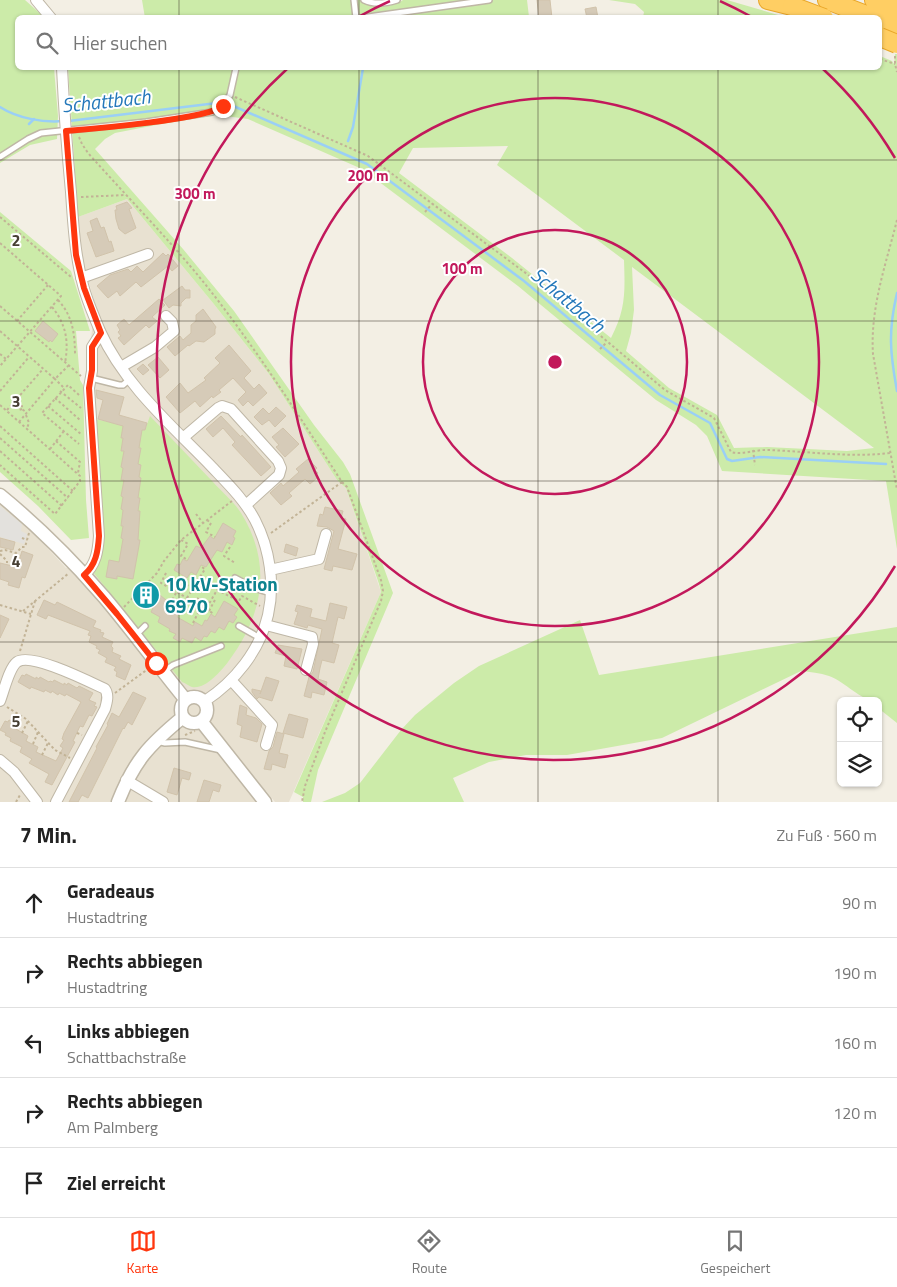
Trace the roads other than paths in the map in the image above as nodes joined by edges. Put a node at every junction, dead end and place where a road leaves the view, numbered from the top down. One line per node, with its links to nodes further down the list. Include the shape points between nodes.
1 (36, 0): 11 (street)
2 (354, 0): 12 (lane)
3 (364, 0): 4 (lane, via 371,3)
4 (397, 0)
5 (489, 0): 13 (lane)
6 (768, 0): 9 (highway)
7 (826, 0): 15 (highway)
8 (874, 0): 10 (highway)
9 (785, 3): 14 (highway, bridge)
10 (897, 8)
11 (48, 15)
12 (356, 15)
13 (382, 15)
14 (816, 15)
15 (866, 15)
16 (882, 20): 17 (highway)
17 (897, 26)
18 (882, 39): 19 (highway, bridge)
19 (896, 49)
20 (62, 70): 22 (street)
21 (236, 70): 22 (lane, via 230,95 212,112 77,130)
22 (65, 124): 23 (lane, via 28,139); 25 (street, via 76,255)
23 (0, 157)
24 (148, 254): 25 (street)
25 (81, 278): 27 (street)
26 (166, 316): 28 (street, via 174,331)
27 (101, 333): 28 (street); 29 (street, via 92,347)
28 (122, 367): 30 (street)
29 (91, 378): 30 (lane, via 120,385); 36 (street, via 89,402 99,536 93,564)
30 (130, 379): 31 (street)
31 (184, 437): 33 (street); 33 (street, via 218,408 232,409 281,468 279,475)
32 (0, 495): 36 (street, via 36,525)
33 (246, 504): 35 (street, via 263,538)
34 (326, 534): 35 (street, via 319,559)
35 (270, 570): 38 (street)
36 (81, 572): 42 (street)
37 (235, 578): 38 (lane)
38 (271, 594): 39 (street)
39 (266, 624): 43 (street); 45 (street, via 312,637)
40 (146, 626): 42 (lane)
41 (239, 626): 43 (lane)
42 (135, 636): 46 (street)
43 (260, 638): 47 (street)
44 (220, 646): 46 (lane, via 174,664)
45 (306, 670)
46 (163, 673): 48 (street)
47 (231, 680): 49 (street); 54 (street, via 272,725)
48 (185, 699): 49 (street, via 194,696); 51 (street, via 181,706)
49 (204, 701): 52 (street, via 207,710)
50 (3, 704): 59 (street, via 13,667 18,661 34,661 67,671 105,689 105,709)
51 (183, 718): 52 (street, via 191,723); 53 (street)
52 (201, 721): 55 (street)
53 (156, 741): 55 (lane, via 165,744 185,742); 57 (street, via 138,760)
54 (266, 745)
55 (224, 751): 62 (street)
56 (0, 760): 58 (street)
57 (126, 780): 60 (street); 61 (street)
58 (38, 802)
59 (56, 802)
60 (118, 802)
61 (163, 802)
62 (265, 802)

